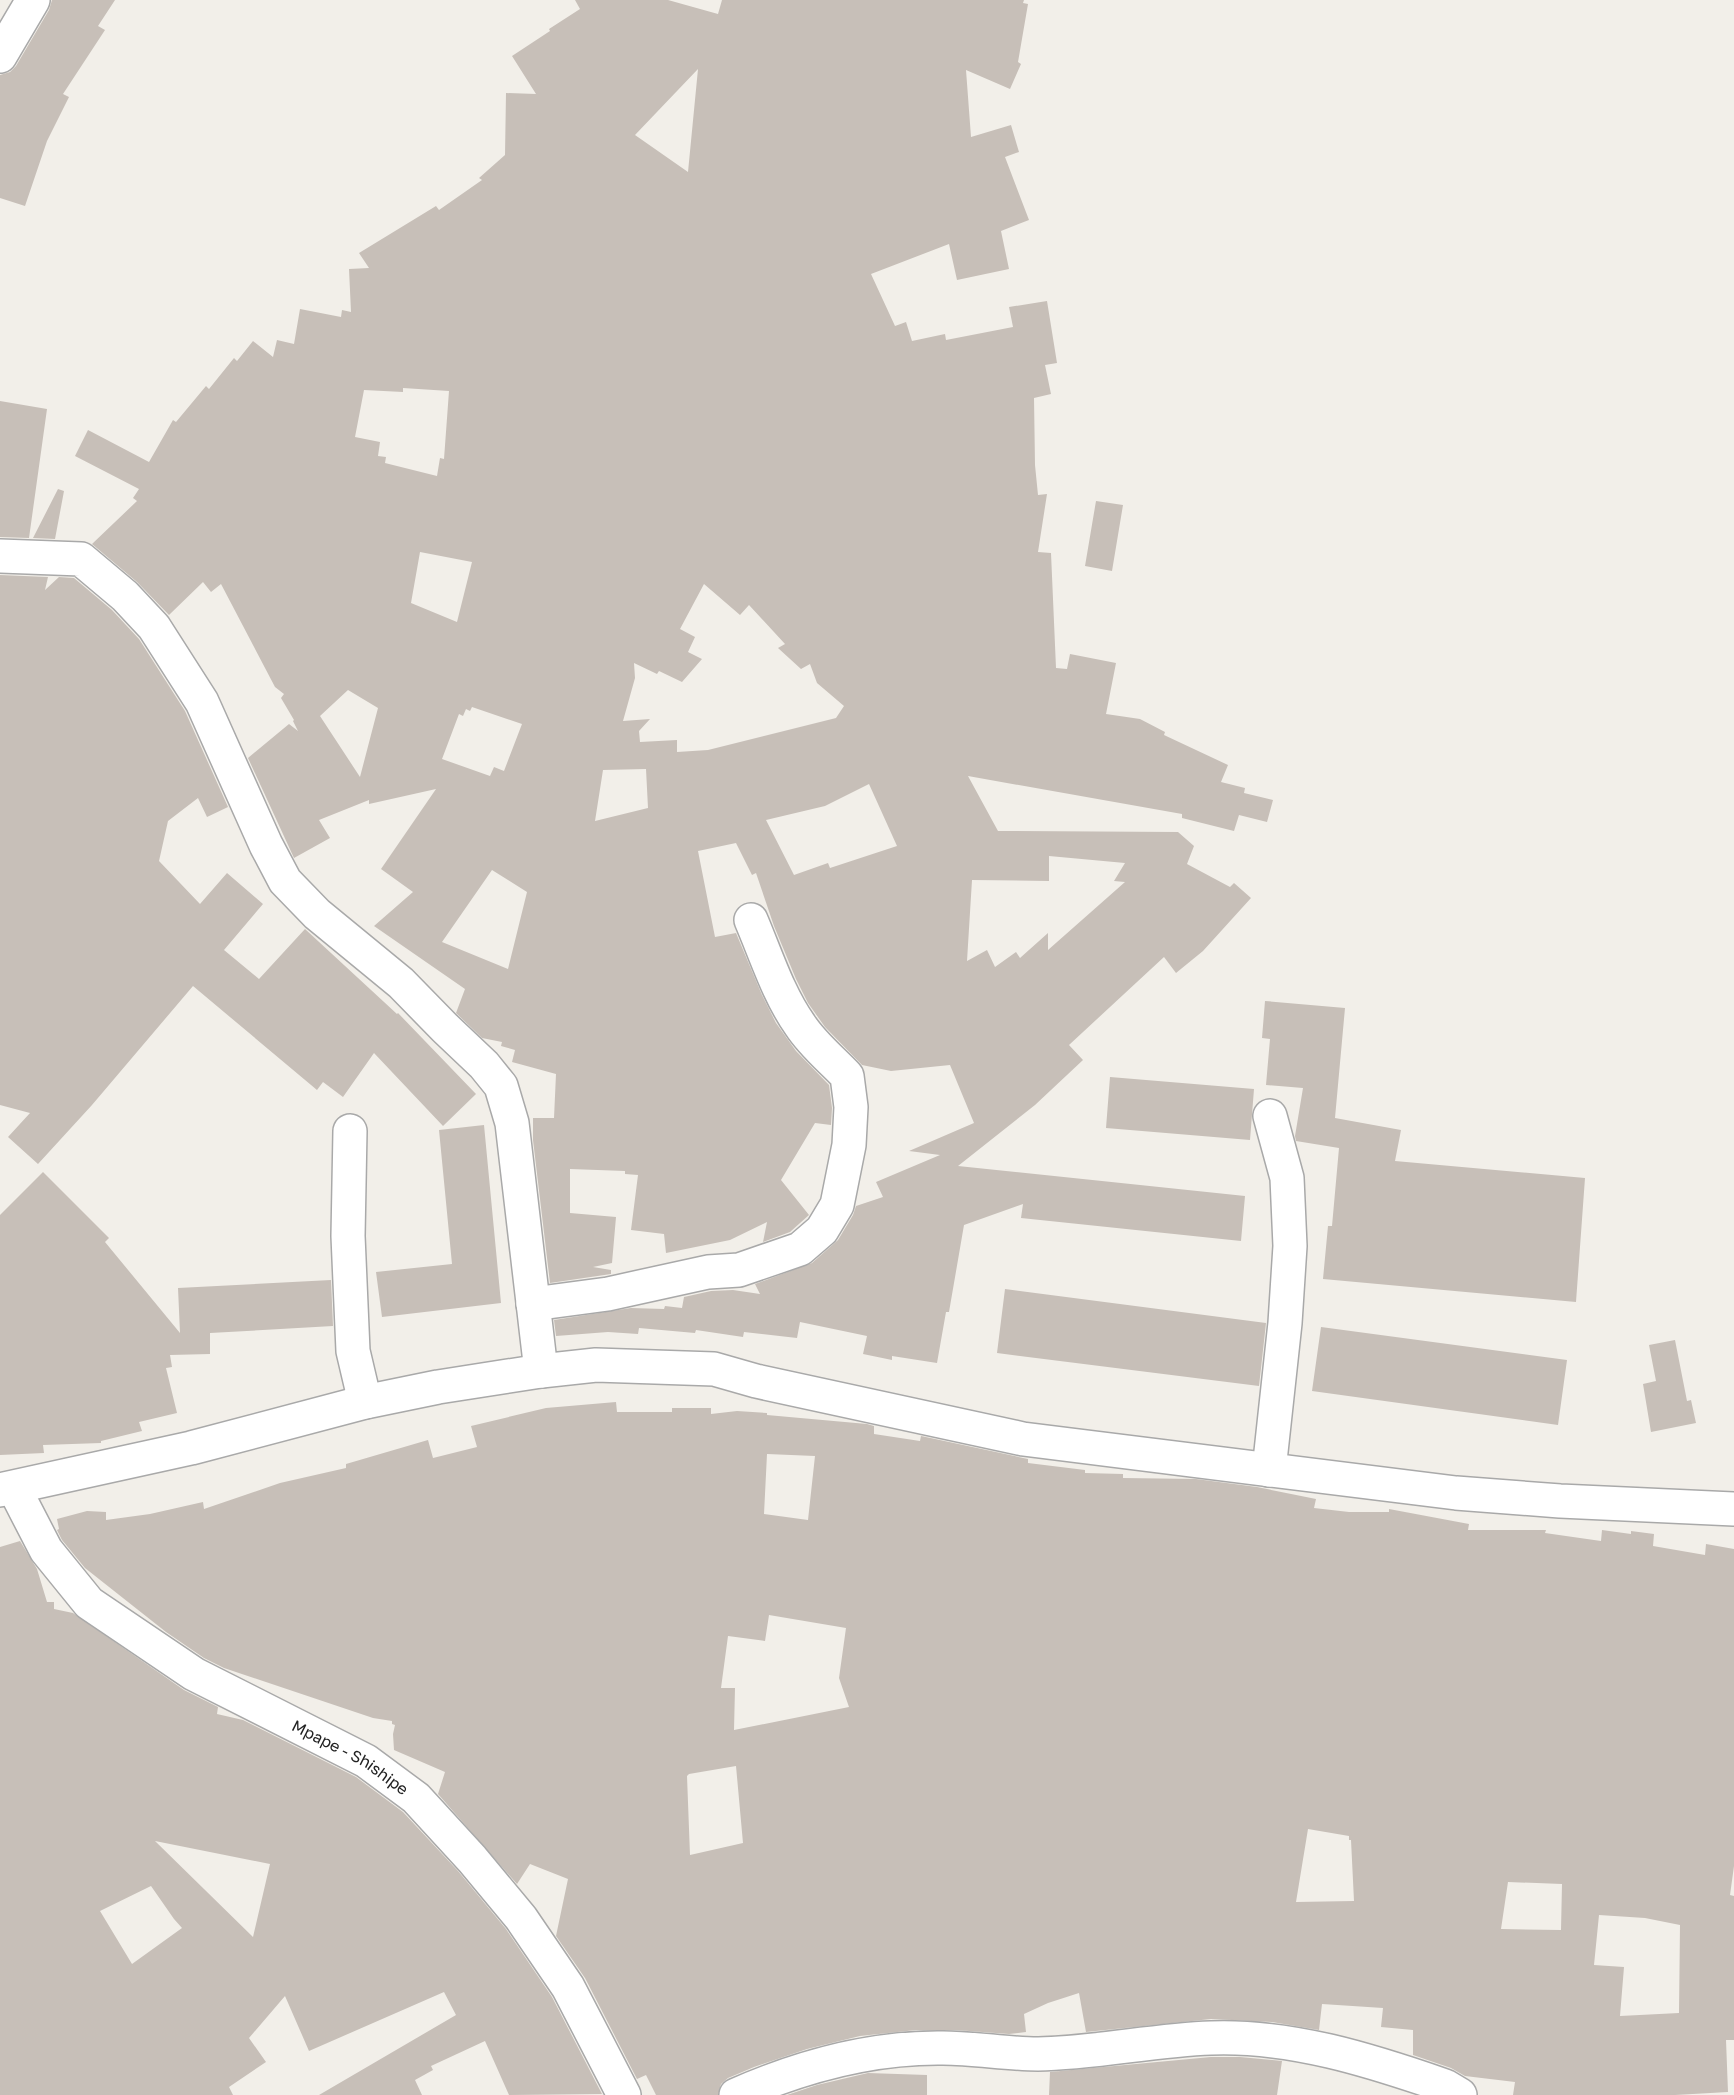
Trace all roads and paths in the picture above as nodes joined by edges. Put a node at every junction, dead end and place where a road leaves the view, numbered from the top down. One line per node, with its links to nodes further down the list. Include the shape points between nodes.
1 (33, 0): 2 (street)
2 (0, 56)
3 (0, 556): 7 (street, via 81,559 125,596 154,627 202,702 285,881 317,914 401,983 501,1086 512,1123)
4 (751, 920): 7 (street, via 798,1024 847,1076 849,1145 837,1205 822,1230 800,1249 774,1259 739,1270 708,1272 608,1294)
5 (1270, 1116): 10 (street, via 1287,1178 1290,1246)
6 (350, 1131): 9 (street, via 348,1236 353,1351)
7 (533, 1304): 8 (street)
8 (541, 1371): 9 (street); 10 (street, via 596,1365 714,1369 1023,1439)
9 (365, 1402): 11 (street, via 191,1448)
10 (1269, 1470): 12 (street, via 1560,1502)
11 (7, 1489): 14 (street, Mpape - Shishipe, via 46,1550 89,1603 194,1674 366,1761 416,1798 521,1918 568,1987)
12 (1734, 1509)
13 (743, 2094): 15 (street, via 801,2070 891,2050 945,2048 1038,2054 1212,2038 1268,2040 1343,2053 1445,2086)
14 (624, 2095)
15 (1460, 2095)

